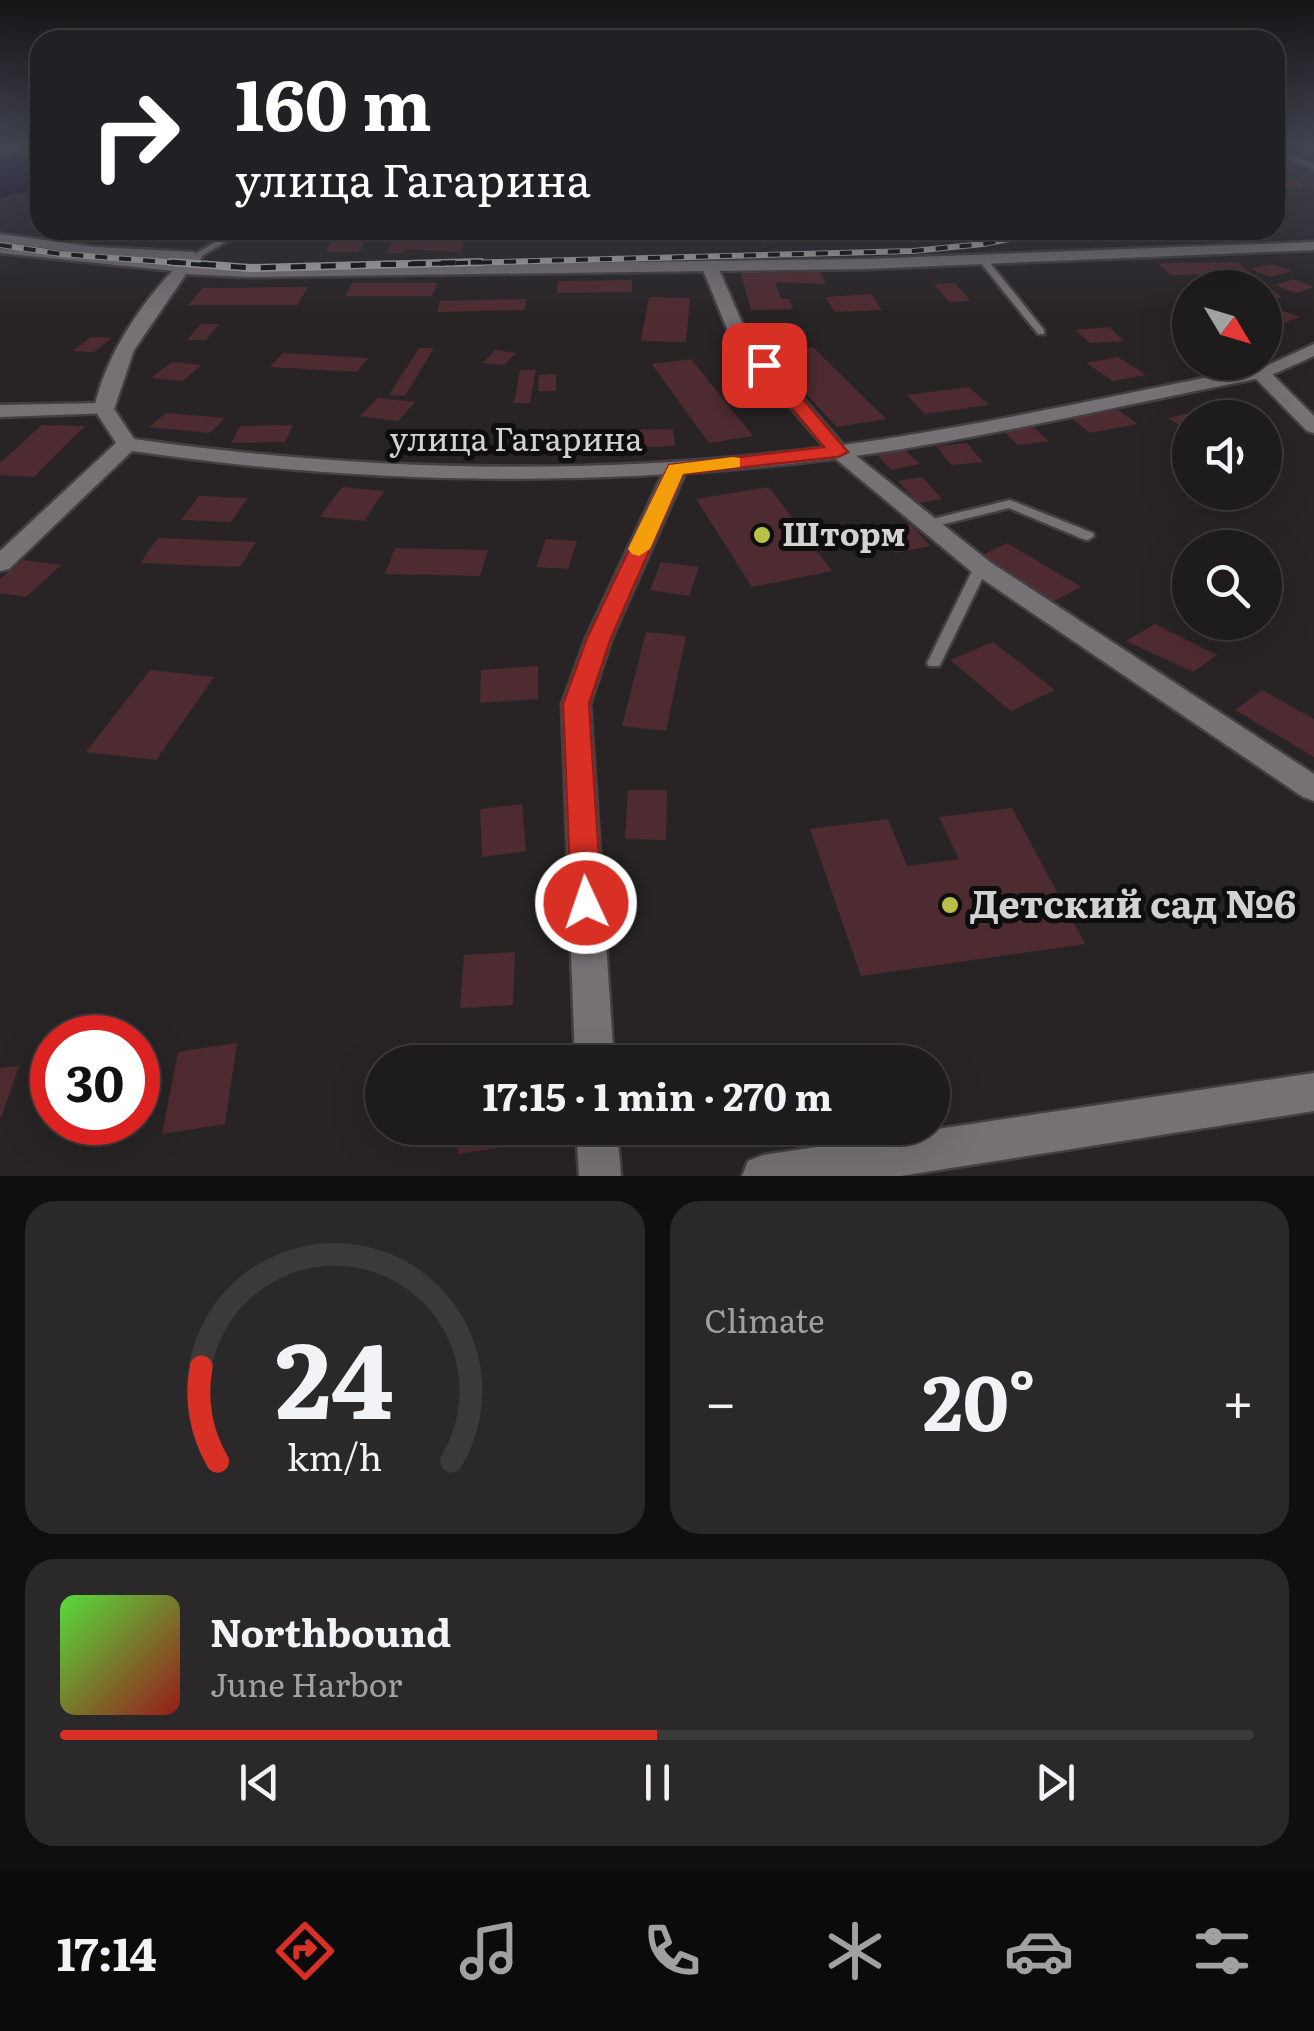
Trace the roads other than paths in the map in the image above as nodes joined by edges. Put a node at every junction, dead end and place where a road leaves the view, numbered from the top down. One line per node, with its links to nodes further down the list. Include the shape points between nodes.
1 (0, 238): 6 (street)
2 (226, 240): 6 (lane)
3 (1314, 246): 5 (street)
4 (0, 251): 6 (lane)
5 (983, 260): 7 (street); 8 (lane)
6 (190, 263): 7 (street); 13 (street, via 113,372)
7 (709, 266): 17 (street, via 740,336)
8 (1041, 332)
9 (1314, 349): 10 (street, улица Гагарина)
10 (1282, 363)
11 (1223, 380): 17 (street, улица Гагарина)
12 (1267, 380): 15 (street)
13 (104, 409): 14 (street); 16 (street)
14 (0, 411)
15 (1314, 426)
16 (127, 444): 18 (street, улица Гагарина, via 211,458 421,473); 21 (street)
17 (838, 452): 18 (street, улица Гагарина); 19 (street)
18 (676, 469): 25 (street, via 576,704)
19 (928, 524): 20 (lane, via 1010,504); 22 (street)
20 (1088, 536)
21 (0, 564)
22 (981, 567): 23 (lane); 24 (street)
23 (934, 663)
24 (1314, 790)
25 (593, 1045)
26 (1314, 1092): 29 (street)
27 (598, 1145): 28 (street)
28 (600, 1176)
29 (762, 1176)

